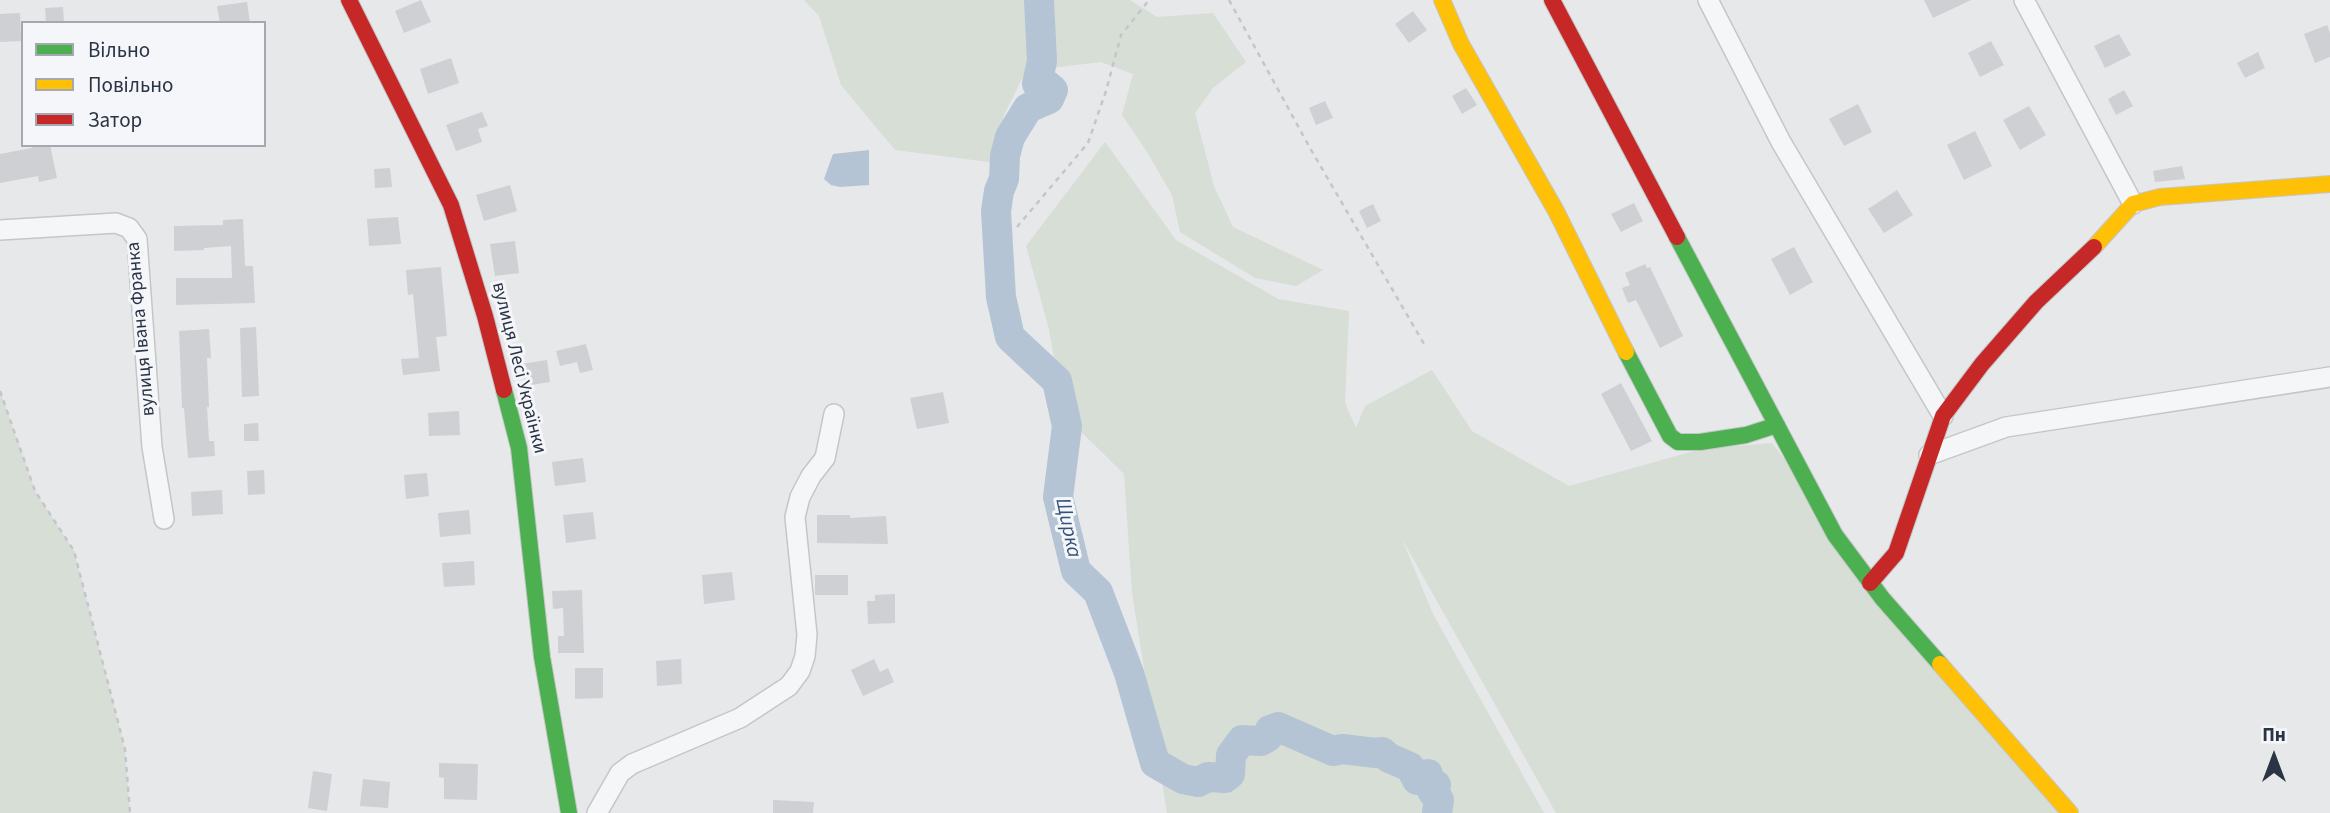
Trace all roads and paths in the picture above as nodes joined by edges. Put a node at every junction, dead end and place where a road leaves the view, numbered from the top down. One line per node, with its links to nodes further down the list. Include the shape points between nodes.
1 (349, 0): 22 (street, вулиця Лесі Українки, via 451,205 485,316 519,448 542,657)
2 (1149, 0): 10 (path, via 1121,35 1088,143)
3 (1229, 0): 12 (path)
4 (1442, 0): 17 (street, via 1461,44 1556,211 1670,436 1678,442 1700,442)
5 (1552, 0): 17 (street)
6 (1708, 0): 16 (street, via 1781,142)
7 (2024, 0): 9 (street)
8 (2330, 184): 9 (street, via 2160,197)
9 (2133, 204): 16 (street, via 2036,302)
10 (1017, 227)
11 (0, 230): 19 (street, вулиця Івана Франка, via 116,223 129,228 136,239 152,447)
12 (1424, 344)
13 (2330, 377): 18 (street, via 2006,427)
14 (0, 391): 21 (path, via 35,491 74,551 125,750)
15 (834, 414): 23 (street, via 825,458 800,497 795,517 807,635 800,671 789,687 740,718 632,764 620,773)
16 (1943, 416): 18 (street)
17 (1777, 425): 20 (street, via 1835,535)
18 (1929, 455): 20 (street, via 1896,553)
19 (164, 519)
20 (1870, 583): 24 (street)
21 (130, 813)
22 (569, 813)
23 (597, 813)
24 (2070, 813)

